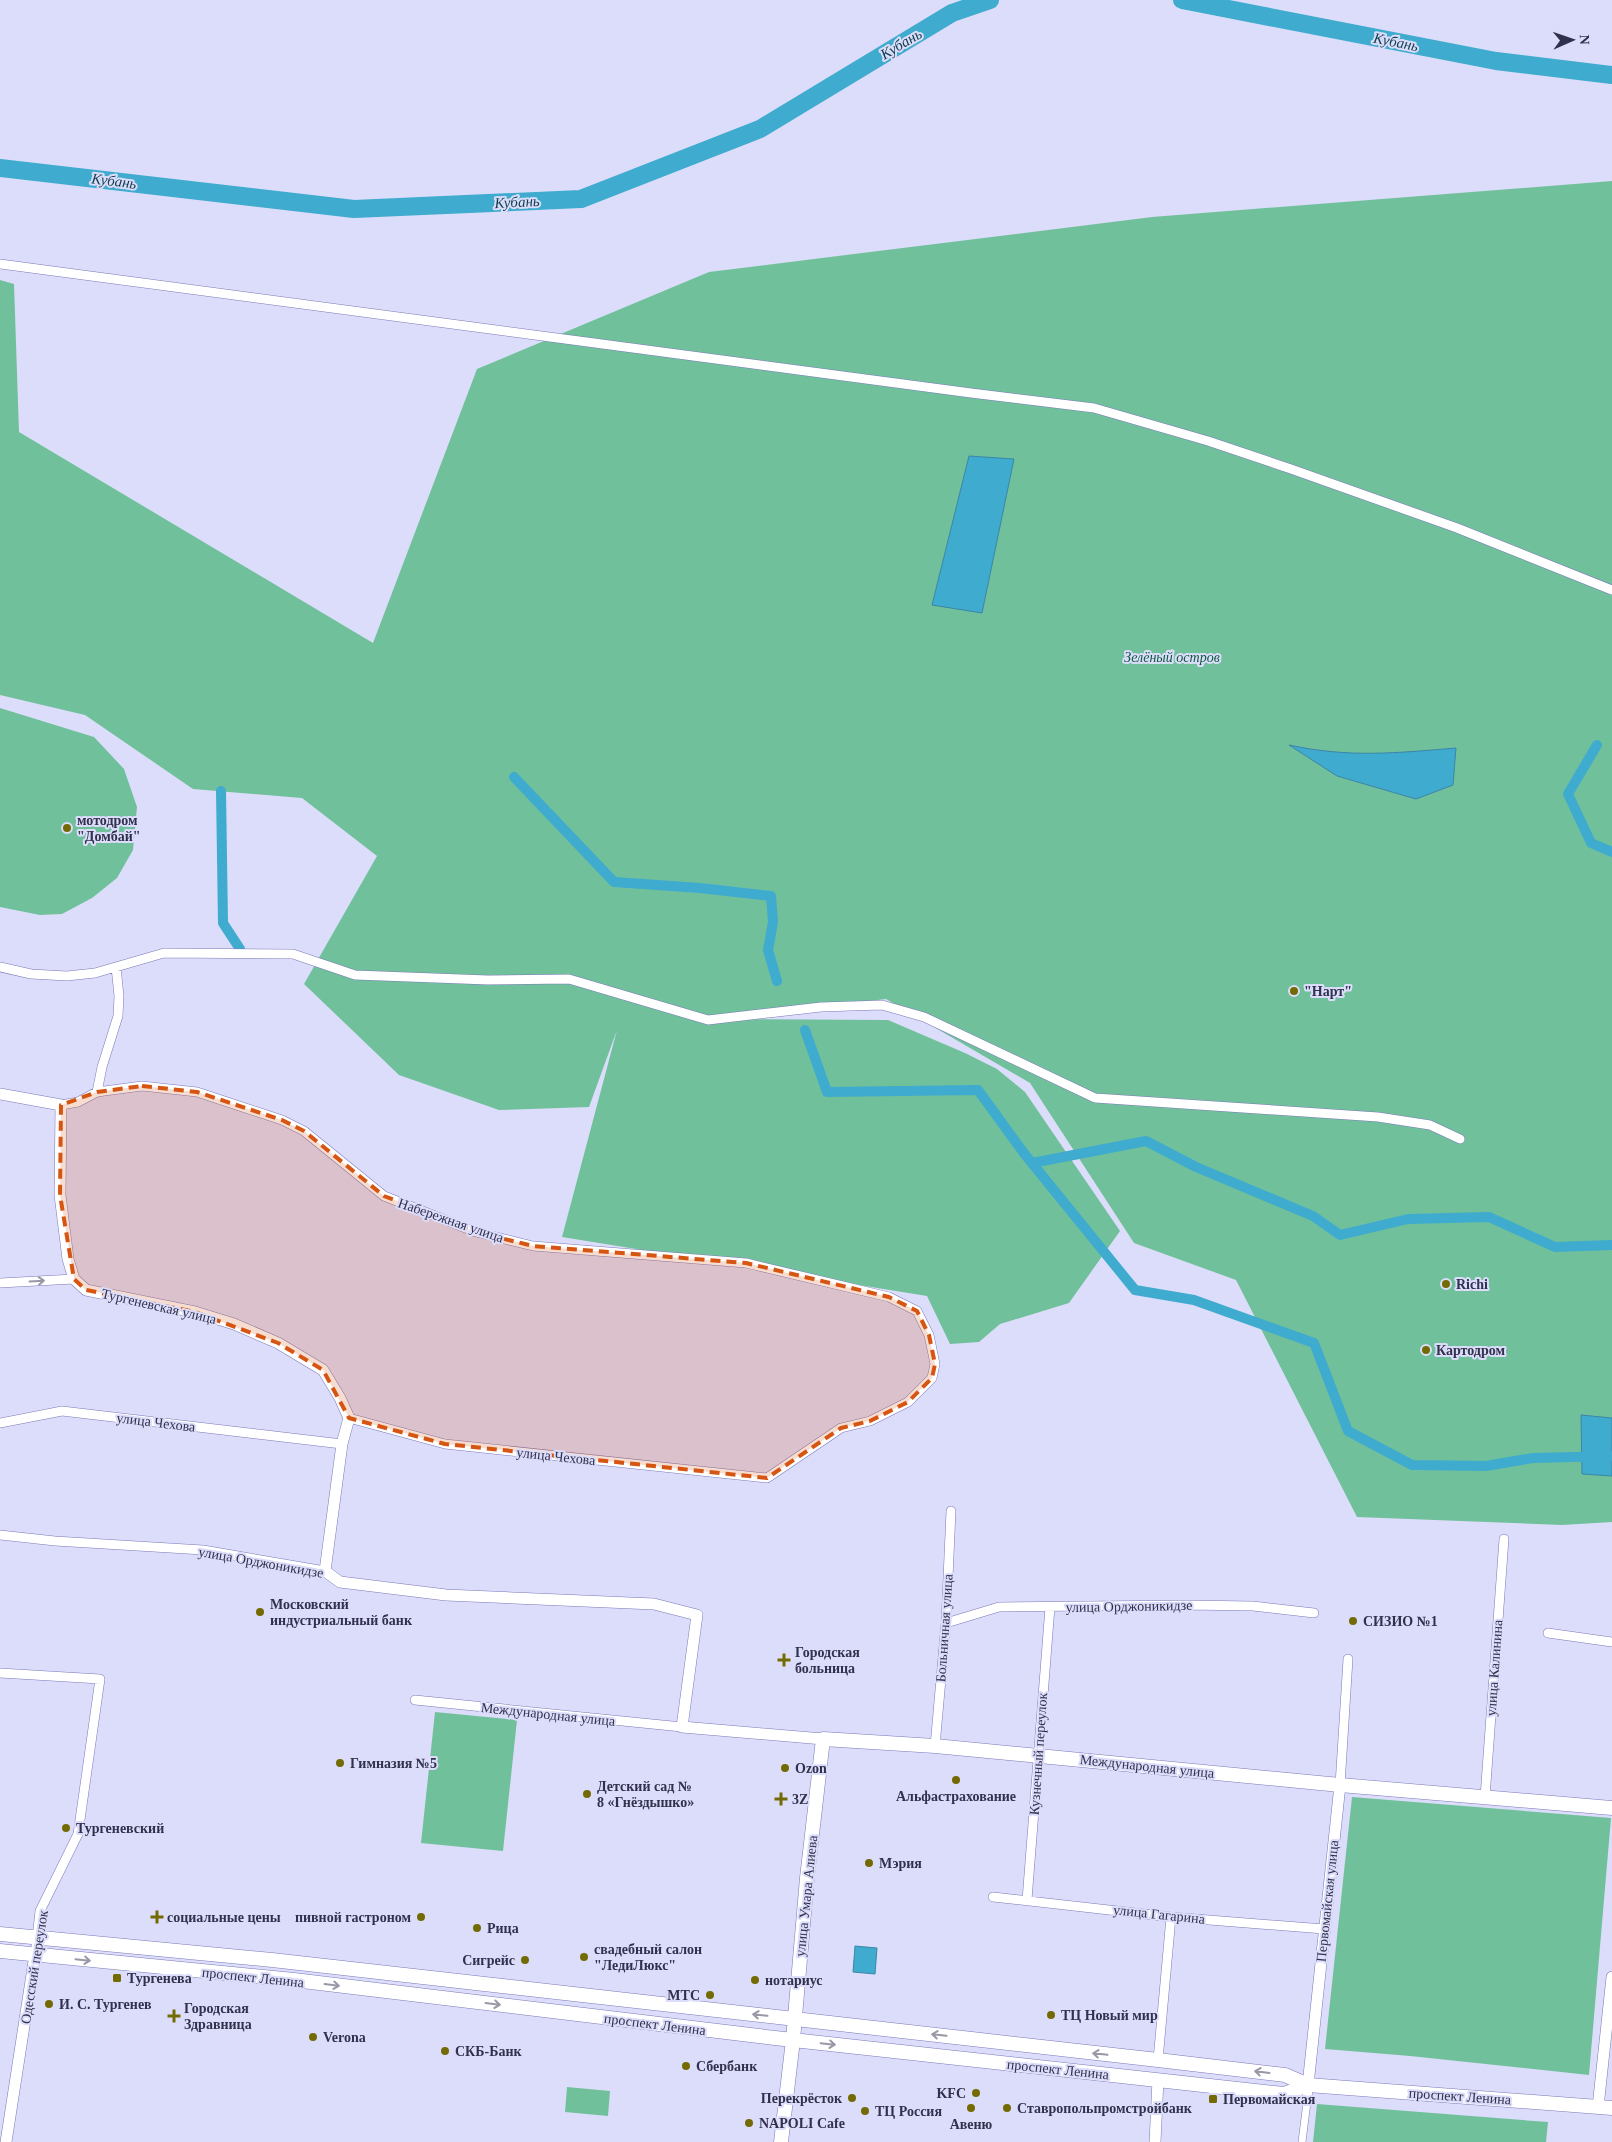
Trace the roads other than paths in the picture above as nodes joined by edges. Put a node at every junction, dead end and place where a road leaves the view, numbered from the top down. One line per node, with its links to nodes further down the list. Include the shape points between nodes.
1 (0, 264): 2 (street, via 1094,408 1291,469 1457,528)
2 (1612, 590)
3 (0, 967): 4 (street, via 31,974 66,976)
4 (116, 967): 5 (street, via 118,1016); 8 (street, via 164,953 293,954 355,975 488,980 569,979 708,1020 821,1007 882,1005 924,1016 1095,1098 1378,1117 1430,1125)
5 (97, 1092): 7 (street, Набережная улица); 14 (street, Набережная улица, via 142,1086 197,1092 282,1120 304,1131 384,1196 476,1232 533,1246 746,1263 889,1297 917,1311 929,1335 935,1364 932,1378 908,1402 870,1421 841,1428)
6 (0, 1094): 7 (street, Набережная улица)
7 (62, 1106): 9 (street, via 60,1195 68,1259)
8 (1460, 1138)
9 (74, 1279): 10 (street, one-way to 9); 11 (street, Тургеневская улица, via 86,1290 195,1312 234,1324 278,1344 322,1370)
10 (0, 1283)
11 (348, 1418): 13 (street); 14 (street, улица Чехова, via 445,1444)
12 (0, 1423): 13 (street, улица Чехова, via 62,1411)
13 (342, 1444): 18 (street)
14 (767, 1478)
15 (951, 1511): 21 (street, Больничная улица)
16 (0, 1536): 18 (street, улица Орджоникидзе, via 203,1550)
17 (1504, 1539): 32 (street, улица Калинина)
18 (325, 1571): 27 (street, улица Орджоникидзе, via 340,1582 446,1594 654,1604 697,1615)
19 (1050, 1607): 20 (street, улица Орджоникидзе, via 1253,1606); 21 (street, улица Орджоникидзе, via 999,1607); 30 (street, Кузнечный переулок)
20 (1314, 1613)
21 (946, 1623): 29 (street, Больничная улица)
22 (1548, 1633): 23 (street)
23 (1612, 1642)
24 (1348, 1659): 31 (street, Первомайская улица)
25 (0, 1672): 39 (street, Одесский переулок, via 100,1679 78,1834 40,1911)
26 (415, 1700): 27 (street, Международная улица)
27 (682, 1728): 28 (street, Международная улица)
28 (823, 1739): 29 (main road, Международная улица); 43 (main road, улица Умара Алиева)
29 (935, 1746): 30 (main road, Международная улица)
30 (1037, 1755): 31 (main road, Международная улица); 35 (street, Кузнечный переулок)
31 (1340, 1784): 32 (main road, Международная улица); 37 (street, Первомайская улица)
32 (1485, 1797): 33 (main road, Международная улица)
33 (1612, 1808)
34 (993, 1897): 35 (street, улица Гагарина)
35 (1027, 1900): 36 (street, улица Гагарина)
36 (1172, 1917): 37 (street, улица Гагарина); 45 (street)
37 (1324, 1929): 47 (street, Первомайская улица)
38 (0, 1934): 39 (main road, проспект Ленина)
39 (37, 1937): 41 (street, Одесский переулок); 43 (main road, проспект Ленина, one-way to 39)
40 (0, 1951): 41 (main road, проспект Ленина)
41 (35, 1955): 44 (main road, проспект Ленина, one-way to 44, via 294,1980); 50 (street, Одесский переулок)
42 (1612, 1977): 49 (street)
43 (795, 2019): 44 (main road, улица Умара Алиева); 45 (main road, проспект Ленина, one-way to 43)
44 (793, 2040): 46 (main road, проспект Ленина, one-way to 46); 51 (main road, улица Умара Алиева)
45 (1158, 2060): 47 (main road, проспект Ленина, one-way to 45, via 1285,2074)
46 (1158, 2080): 47 (main road, проспект Ленина, via 1284,2094); 52 (street)
47 (1308, 2084): 48 (street, Первомайская улица); 49 (main road, проспект Ленина)
48 (1307, 2102): 53 (street, Первомайская улица)
49 (1605, 2108)
50 (6, 2142)
51 (782, 2142)
52 (1155, 2142)
53 (1302, 2142)

